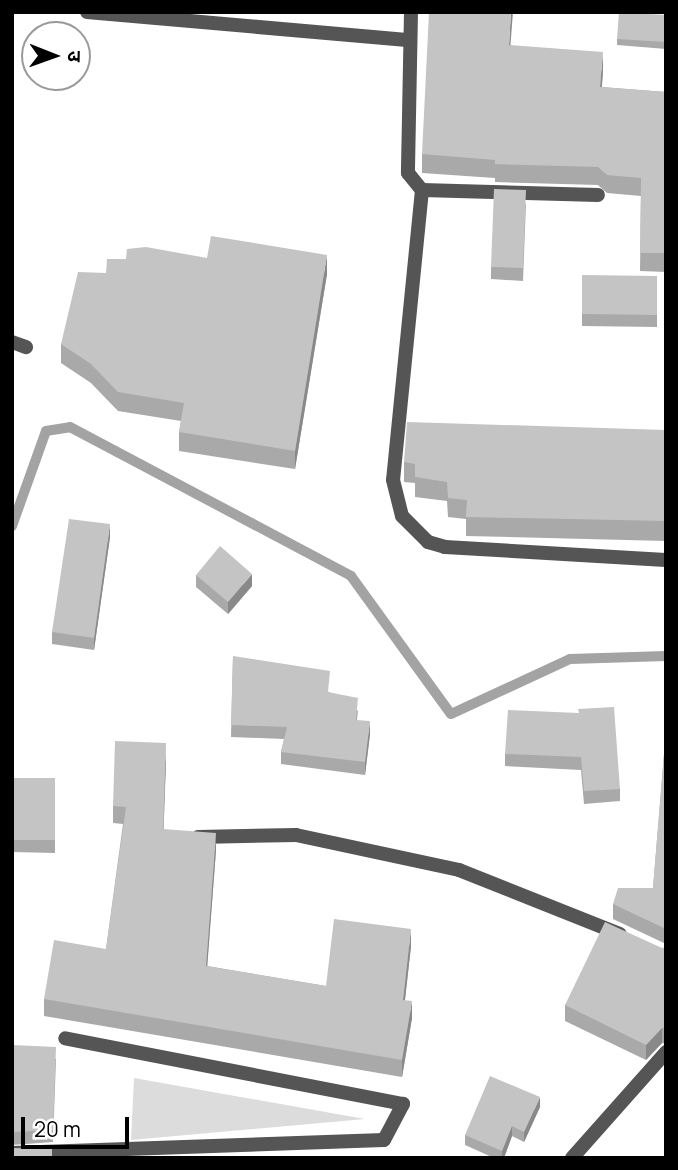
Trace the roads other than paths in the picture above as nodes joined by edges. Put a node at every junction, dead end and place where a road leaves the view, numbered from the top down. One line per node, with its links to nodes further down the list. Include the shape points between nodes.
1 (87, 12): 3 (street)
2 (411, 12): 3 (street)
3 (410, 40): 4 (street, via 408,173)
4 (422, 190): 5 (street); 6 (street, via 393,480 402,516 428,542 445,547)
5 (598, 195)
6 (666, 560)
7 (189, 837): 8 (street, via 296,835 460,870)
8 (633, 940)
9 (65, 1038): 12 (street, via 403,1104 384,1140)
10 (666, 1052): 13 (street)
11 (12, 1153): 12 (street)
12 (148, 1153)
13 (572, 1158)

